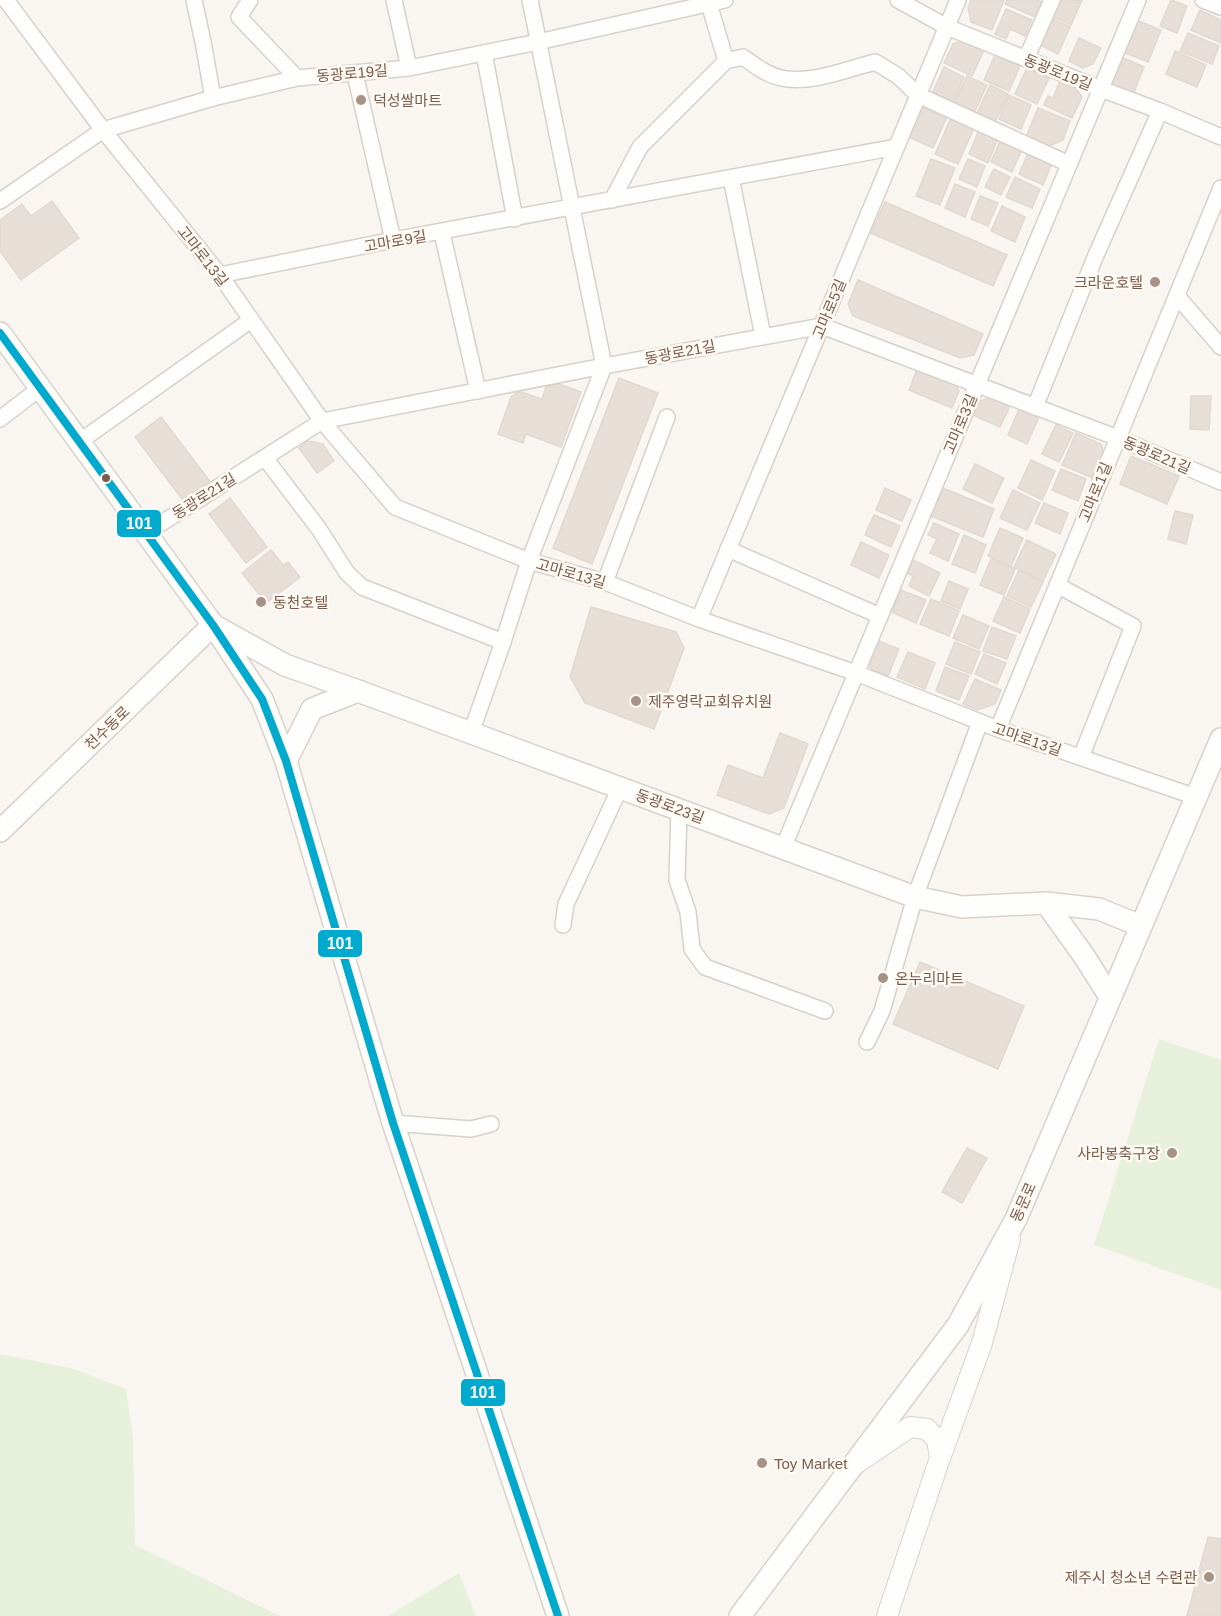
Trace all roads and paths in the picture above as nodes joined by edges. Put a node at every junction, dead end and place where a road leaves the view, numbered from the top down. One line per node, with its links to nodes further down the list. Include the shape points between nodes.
1 (6, 0): 27 (street, 고마로13길)
2 (194, 0): 25 (street)
3 (250, 0): 22 (street, via 239,17)
4 (394, 0): 20 (street)
5 (530, 0): 16 (street)
6 (725, 0): 12 (street, 동광로19길)
7 (898, 0): 15 (street, 동광로19길)
8 (958, 0): 15 (street, 고마로5길)
9 (1052, 0): 18 (street)
10 (1138, 0): 23 (street, 고마로3길)
11 (1203, 0): 14 (street)
12 (709, 4): 13 (street, 동광로19길); 19 (street)
13 (678, 5): 16 (street, 동광로19길)
14 (1221, 8)
15 (947, 27): 18 (street, 동광로19길); 24 (street, 고마로5길)
16 (538, 42): 17 (street, 동광로19길); 35 (street)
17 (484, 53): 20 (street, 동광로19길); 36 (street)
18 (1026, 59): 23 (street, 동광로19길)
19 (726, 61): 24 (street, via 743,57 780,78 808,79 874,63 898,76); 33 (street, via 640,147)
20 (409, 68): 21 (street, 동광로19길)
21 (355, 74): 22 (street, 동광로19길); 38 (street)
22 (297, 78): 25 (street, 동광로19길)
23 (1101, 89): 26 (street, 동광로19길); 30 (street, 고마로3길)
24 (918, 94): 29 (street, 고마로5길); 30 (street)
25 (213, 99): 27 (street, 동광로19길)
26 (1160, 111): 28 (street, 동광로19길); 50 (street)
27 (104, 130): 34 (street, 동광로19길); 39 (street, 고마로13길)
28 (1221, 136)
29 (896, 147): 31 (street, 고마로9길); 42 (street, 고마로5길)
30 (1069, 164): 47 (street, 고마로3길)
31 (731, 178): 33 (street, 고마로9길); 44 (street)
32 (1221, 188): 40 (street, 고마로1길)
33 (612, 200): 35 (street, 고마로9길)
34 (0, 201)
35 (572, 208): 36 (street, 고마로9길); 46 (street)
36 (515, 219): 37 (street, 고마로9길)
37 (442, 232): 38 (street, 고마로9길); 49 (street)
38 (393, 240): 39 (street, 고마로9길)
39 (220, 275): 41 (street, 고마로13길)
40 (1178, 296): 45 (street); 54 (street, 고마로1길)
41 (251, 320): 53 (street, 고마로13길); 55 (street)
42 (822, 326): 44 (street, 동광로21길); 47 (street, 동광로21길); 59 (street, 고마로5길)
43 (0, 333): 48 (main road)
44 (764, 336): 46 (street, 동광로21길)
45 (1221, 347)
46 (604, 366): 49 (street, 동광로21길); 60 (street)
47 (977, 384): 50 (street, 동광로21길); 63 (street, 고마로3길)
48 (40, 388): 52 (street); 55 (main road)
49 (478, 391): 53 (street, 동광로21길)
50 (1035, 407): 54 (street, 동광로21길)
51 (667, 417): 61 (street)
52 (0, 419)
53 (322, 422): 56 (street, 동광로21길); 60 (street, 고마로13길, via 395,507)
54 (1118, 438): 57 (street, 동광로21길); 62 (street, 고마로1길)
55 (79, 442): 58 (main road)
56 (265, 458): 58 (street, 동광로21길); 66 (street, via 347,573 362,587)
57 (1221, 482)
58 (146, 533): 65 (main road)
59 (728, 549): 63 (street); 64 (street, 고마로5길)
60 (530, 561): 61 (street, 고마로13길); 66 (street)
61 (605, 582): 64 (street, 고마로13길)
62 (1057, 585): 70 (street, 고마로1길); 73 (street, via 1133,627)
63 (880, 616): 67 (street, 고마로3길)
64 (699, 619): 67 (street, 고마로13길)
65 (213, 625): 68 (main road, 동광로23길, via 285,665); 74 (main road, via 262,699); 78 (main road, 천수동로)
66 (503, 642): 71 (street)
67 (856, 673): 69 (street, 고마로13길); 79 (street, 고마로3길)
68 (358, 691): 71 (main road, 동광로23길); 74 (main road, via 312,709)
69 (980, 722): 70 (street, 고마로13길); 80 (street)
70 (998, 729): 73 (street, 고마로13길)
71 (471, 733): 75 (main road, 동광로23길)
72 (1221, 739): 76 (main road, 동문로)
73 (1081, 757): 76 (street, 고마로13길)
74 (286, 761): 87 (main road)
75 (620, 788): 77 (main road, 동광로23길); 82 (street, via 566,904)
76 (1196, 797): 83 (main road, 동문로)
77 (679, 810): 79 (main road, 동광로23길); 85 (street, via 677,880 688,912 692,949 705,967)
78 (0, 831)
79 (783, 848): 80 (main road, 동광로23길)
80 (915, 897): 81 (main road, 동광로23길, via 962,907); 86 (street, via 882,1011)
81 (1046, 903): 83 (main road, 동광로23길, via 1100,909); 84 (main road)
82 (563, 925)
83 (1141, 926): 84 (main road, 동문로)
84 (1110, 997): 89 (main road, 동문로)
85 (825, 1011)
86 (867, 1042)
87 (393, 1123): 88 (street, via 471,1129); 92 (main road)
88 (491, 1124)
89 (1016, 1219): 90 (street, via 982,1343); 91 (main road, 동문로, via 958,1325)
90 (940, 1458): 91 (street, via 937,1440 927,1429 910,1427); 94 (street)
91 (852, 1466): 93 (main road, 동문로)
92 (558, 1616)
93 (740, 1616)
94 (887, 1616)

